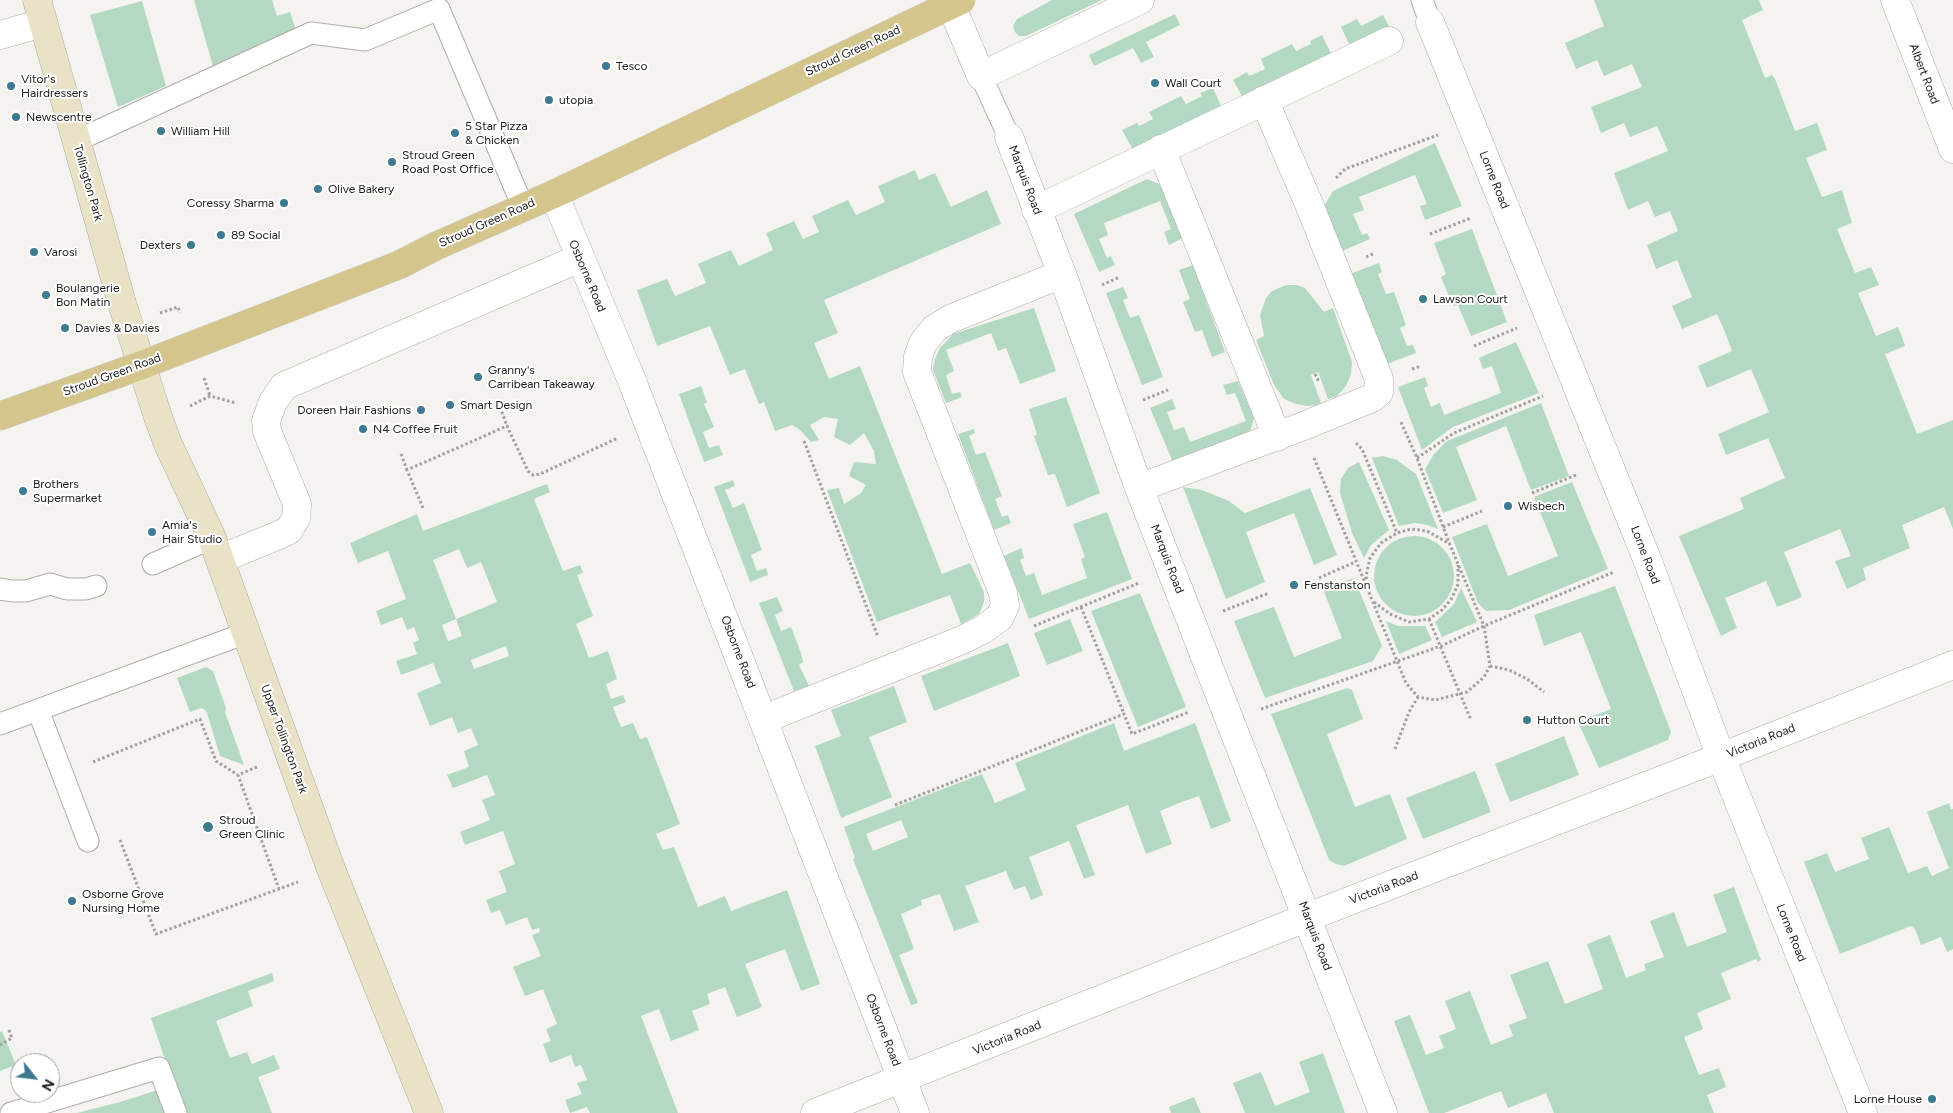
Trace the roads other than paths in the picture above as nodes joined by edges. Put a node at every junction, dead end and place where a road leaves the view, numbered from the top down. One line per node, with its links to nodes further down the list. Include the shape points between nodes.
1 (1140, 0): 8 (street)
2 (1895, 0): 13 (street, Albert Road)
3 (956, 2): 8 (street, Marquis Road); 14 (main road, Stroud Green Road)
4 (1426, 11): 32 (street, Lorne Road, via 1647,559)
5 (40, 12): 6 (street); 11 (main road, Tollington Park)
6 (0, 35)
7 (1389, 41): 9 (street)
8 (981, 76): 10 (lane, Marquis Road)
9 (1264, 100): 12 (street); 21 (street, via 1378,379 1379,392 1372,398)
10 (1009, 138): 16 (street, Marquis Road)
11 (76, 141): 15 (lane, via 312,33 365,40 439,9); 19 (main road, Tollington Park)
12 (1161, 149): 16 (street); 21 (street)
13 (1953, 149)
14 (554, 194): 15 (main road, Stroud Green Road); 17 (street, Osborne Road)
15 (523, 208): 19 (main road, Stroud Green Road, via 399,264)
16 (1036, 210): 18 (street, Marquis Road)
17 (580, 258): 23 (street, via 284,386 266,421 267,431 297,504 296,518 280,535); 30 (street, Osborne Road, via 632,381)
18 (1062, 274): 22 (street, Marquis Road); 30 (street, via 950,319 934,329 923,343 918,357 917,372 1003,593 1005,606 999,618 962,640)
19 (142, 365): 20 (main road, Stroud Green Road); 23 (main road, Upper Tollington Park, via 168,444)
20 (0, 416)
21 (1276, 437): 22 (street)
22 (1139, 488): 34 (street, Marquis Road)
23 (216, 549): 24 (lane); 27 (main road, Upper Tollington Park)
24 (153, 564)
25 (96, 586): 26 (lane, via 67,589 50,584 26,590)
26 (0, 589)
27 (246, 633): 29 (lane); 38 (main road, Upper Tollington Park, via 331,870)
28 (1953, 665): 32 (street, Victoria Road)
29 (38, 710): 31 (lane); 33 (lane)
30 (764, 719): 35 (street, Osborne Road)
31 (0, 724)
32 (1721, 757): 34 (street, Victoria Road); 42 (street, Lorne Road)
33 (88, 842)
34 (1308, 917): 35 (street, Victoria Road); 41 (street, Marquis Road)
35 (902, 1079): 39 (street, Victoria Road); 40 (street, Osborne Road)
36 (11, 1113): 37 (lane, via 159,1068)
37 (176, 1113)
38 (429, 1113)
39 (815, 1113)
40 (915, 1113)
41 (1383, 1113)
42 (1863, 1113)

